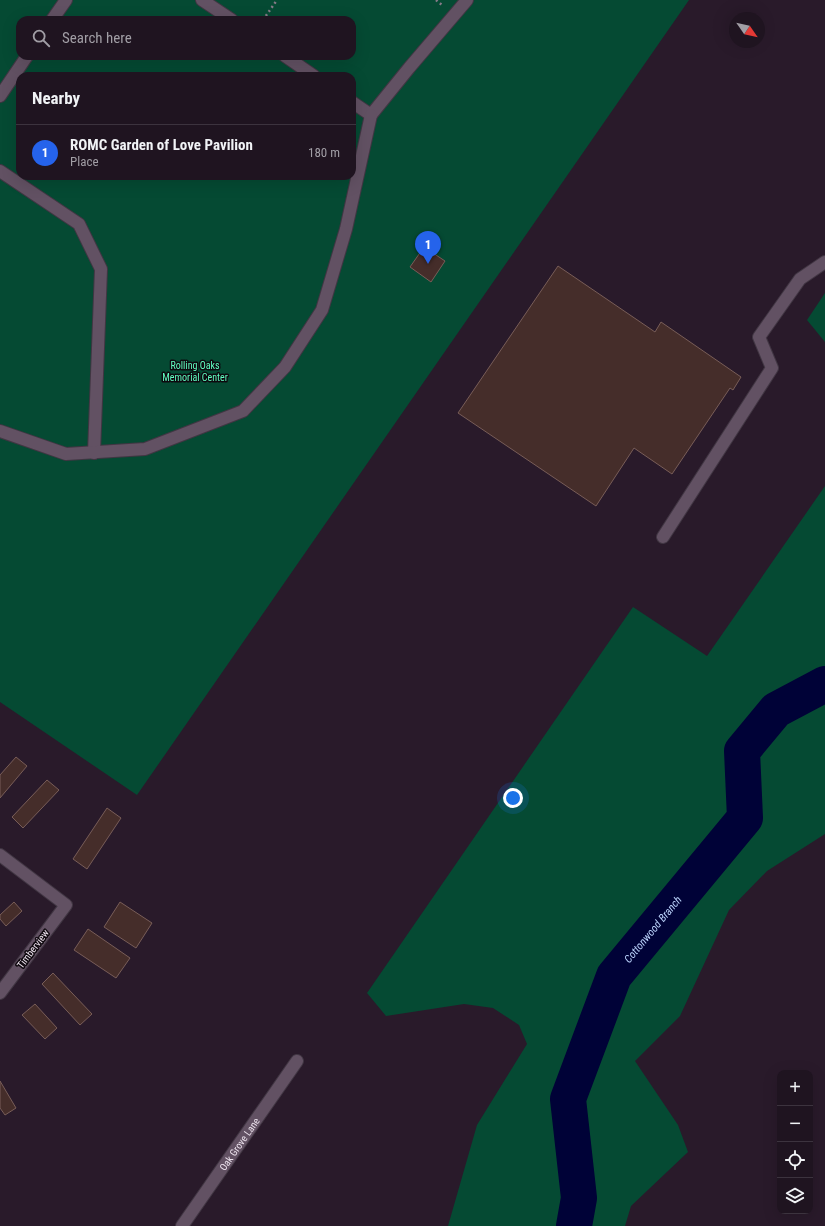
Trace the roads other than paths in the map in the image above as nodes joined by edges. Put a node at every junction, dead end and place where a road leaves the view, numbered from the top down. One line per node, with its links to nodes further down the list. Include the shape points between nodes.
1 (66, 0): 4 (street)
2 (202, 0): 5 (street)
3 (467, 0): 13 (street)
4 (55, 16)
5 (226, 16)
6 (25, 60): 8 (street)
7 (291, 60): 9 (street)
8 (17, 72)
9 (308, 72)
10 (16, 73): 11 (street)
11 (0, 96)
12 (356, 105): 13 (street)
13 (371, 115): 17 (street, via 346,229 322,310 285,367 243,410 145,449)
14 (0, 171): 17 (street, via 79,224 101,269)
15 (825, 262): 18 (street, via 800,279 759,337 772,368)
16 (0, 432): 17 (street, via 66,454)
17 (94, 453)
18 (663, 537)
19 (0, 855): 20 (street, Timberview, via 66,905)
20 (0, 993)
21 (297, 1061): 22 (street, Oak Grove Lane)
22 (182, 1226)

